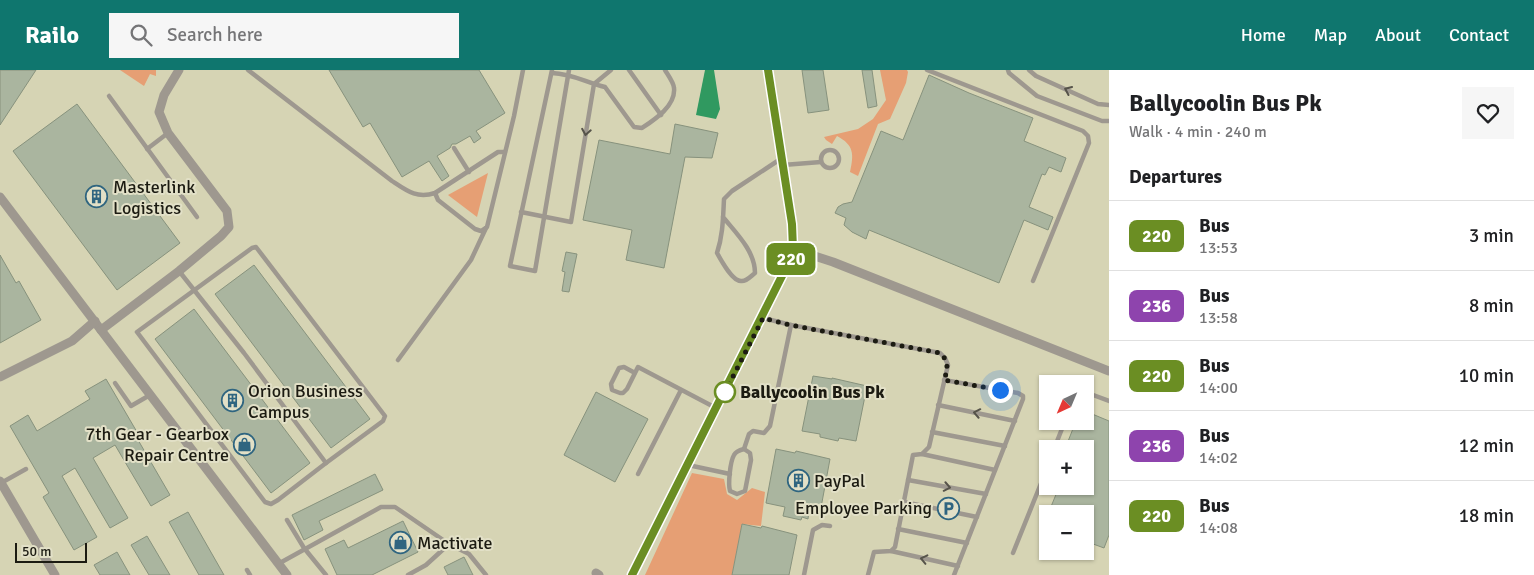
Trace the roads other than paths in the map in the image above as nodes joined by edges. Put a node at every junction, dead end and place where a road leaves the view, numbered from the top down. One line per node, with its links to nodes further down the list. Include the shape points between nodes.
1 (179, 70): 18 (street, via 164,95 159,112)
2 (248, 70): 25 (lane, via 392,181 424,197)
3 (523, 70): 21 (lane)
4 (611, 70): 13 (lane)
5 (629, 70): 16 (lane)
6 (665, 70): 16 (lane, via 674,88 672,98)
7 (768, 70): 22 (street)
8 (927, 70): 34 (lane, via 1088,136 1089,143)
9 (1008, 70): 17 (lane, via 1037,96)
10 (1029, 70): 15 (lane, one-way to 10, via 1098,104)
11 (552, 71): 12 (lane); 27 (lane)
12 (568, 72): 13 (lane); 28 (lane)
13 (594, 84): 16 (lane, via 605,87 634,127 642,128); 28 (lane, one-way to 28, via 571,222)
14 (109, 96): 20 (lane)
15 (1109, 105)
16 (661, 115)
17 (1109, 121)
18 (168, 133): 20 (lane); 33 (street, via 227,211 229,219 229,227 221,236)
19 (454, 148): 24 (lane)
20 (147, 149): 29 (lane)
21 (505, 152): 24 (lane, via 498,152); 31 (lane)
22 (782, 161): 23 (lane); 30 (lane, via 724,198); 32 (street)
23 (821, 162): 23 (lane, via 825,151 836,152 839,157 839,162 830,169)
24 (469, 172): 25 (lane)
25 (435, 193): 31 (lane, via 438,200 475,229)
26 (0, 197): 37 (street)
27 (521, 212): 28 (lane); 28 (lane, via 510,266 535,271)
28 (545, 216)
29 (197, 217)
30 (723, 217): 30 (lane, via 723,235 717,253 734,279 741,282 754,273 755,263)
31 (487, 227): 40 (lane, via 471,260)
32 (793, 249): 36 (street); 41 (street)
33 (178, 271): 35 (lane); 39 (street)
34 (1033, 281)
35 (194, 290): 57 (lane); 57 (lane, via 138,332 265,502 271,504 278,500); 57 (lane, via 252,248 256,247 261,252 385,416 383,422)
36 (763, 318): 38 (lane); 51 (street)
37 (95, 321): 39 (street); 43 (street, via 72,341)
38 (790, 325): 44 (lane, via 940,353 948,364); 55 (lane, via 770,426 764,433 753,431 749,434)
39 (102, 330): 47 (street)
40 (398, 360)
41 (1109, 371)
42 (635, 372): 42 (lane, via 625,392 612,390 610,384 618,368); 46 (lane, via 638,368)
43 (0, 377)
44 (944, 380): 50 (lane); 52 (lane, via 1021,394 1023,399)
45 (115, 382): 47 (lane, via 131,406)
46 (681, 390): 51 (lane); 61 (lane)
47 (150, 395): 77 (street)
48 (1094, 395): 49 (lane)
49 (1109, 401)
50 (938, 406): 52 (lane, one-way to 50); 53 (lane)
51 (716, 408): 58 (street)
52 (1014, 421): 54 (lane)
53 (932, 432): 54 (lane); 56 (lane, via 929,447)
54 (1005, 446): 60 (lane)
55 (744, 449): 62 (lane, via 734,456); 62 (lane, via 750,453 751,460 742,494 730,491)
56 (922, 454): 60 (lane); 63 (lane, via 913,455)
57 (326, 463)
58 (687, 465): 62 (lane); 86 (street)
59 (26, 469): 64 (lane)
60 (996, 470): 66 (lane)
61 (638, 474)
62 (730, 474)
63 (908, 480): 66 (lane, one-way to 66); 67 (lane)
64 (1, 482): 80 (street)
65 (1039, 488): 76 (lane)
66 (986, 494): 68 (lane)
67 (904, 502): 68 (lane); 71 (lane)
68 (977, 517): 72 (lane)
69 (287, 520): 74 (lane)
70 (830, 526): 87 (lane, via 813,530)
71 (898, 530): 72 (lane); 75 (lane)
72 (967, 543): 78 (lane)
73 (449, 544): 74 (lane, via 390,506 381,507); 84 (lane); 85 (lane, via 469,554)
74 (304, 548): 77 (lane); 83 (lane)
75 (891, 551): 78 (lane, one-way to 75); 88 (lane, via 874,552)
76 (1013, 553)
77 (278, 564): 82 (street)
78 (958, 566): 89 (lane)
79 (247, 570): 81 (lane)
80 (55, 575)
81 (250, 575)
82 (287, 575)
83 (326, 575)
84 (408, 575)
85 (486, 575)
86 (632, 575)
87 (804, 575)
88 (868, 575)
89 (954, 575)

